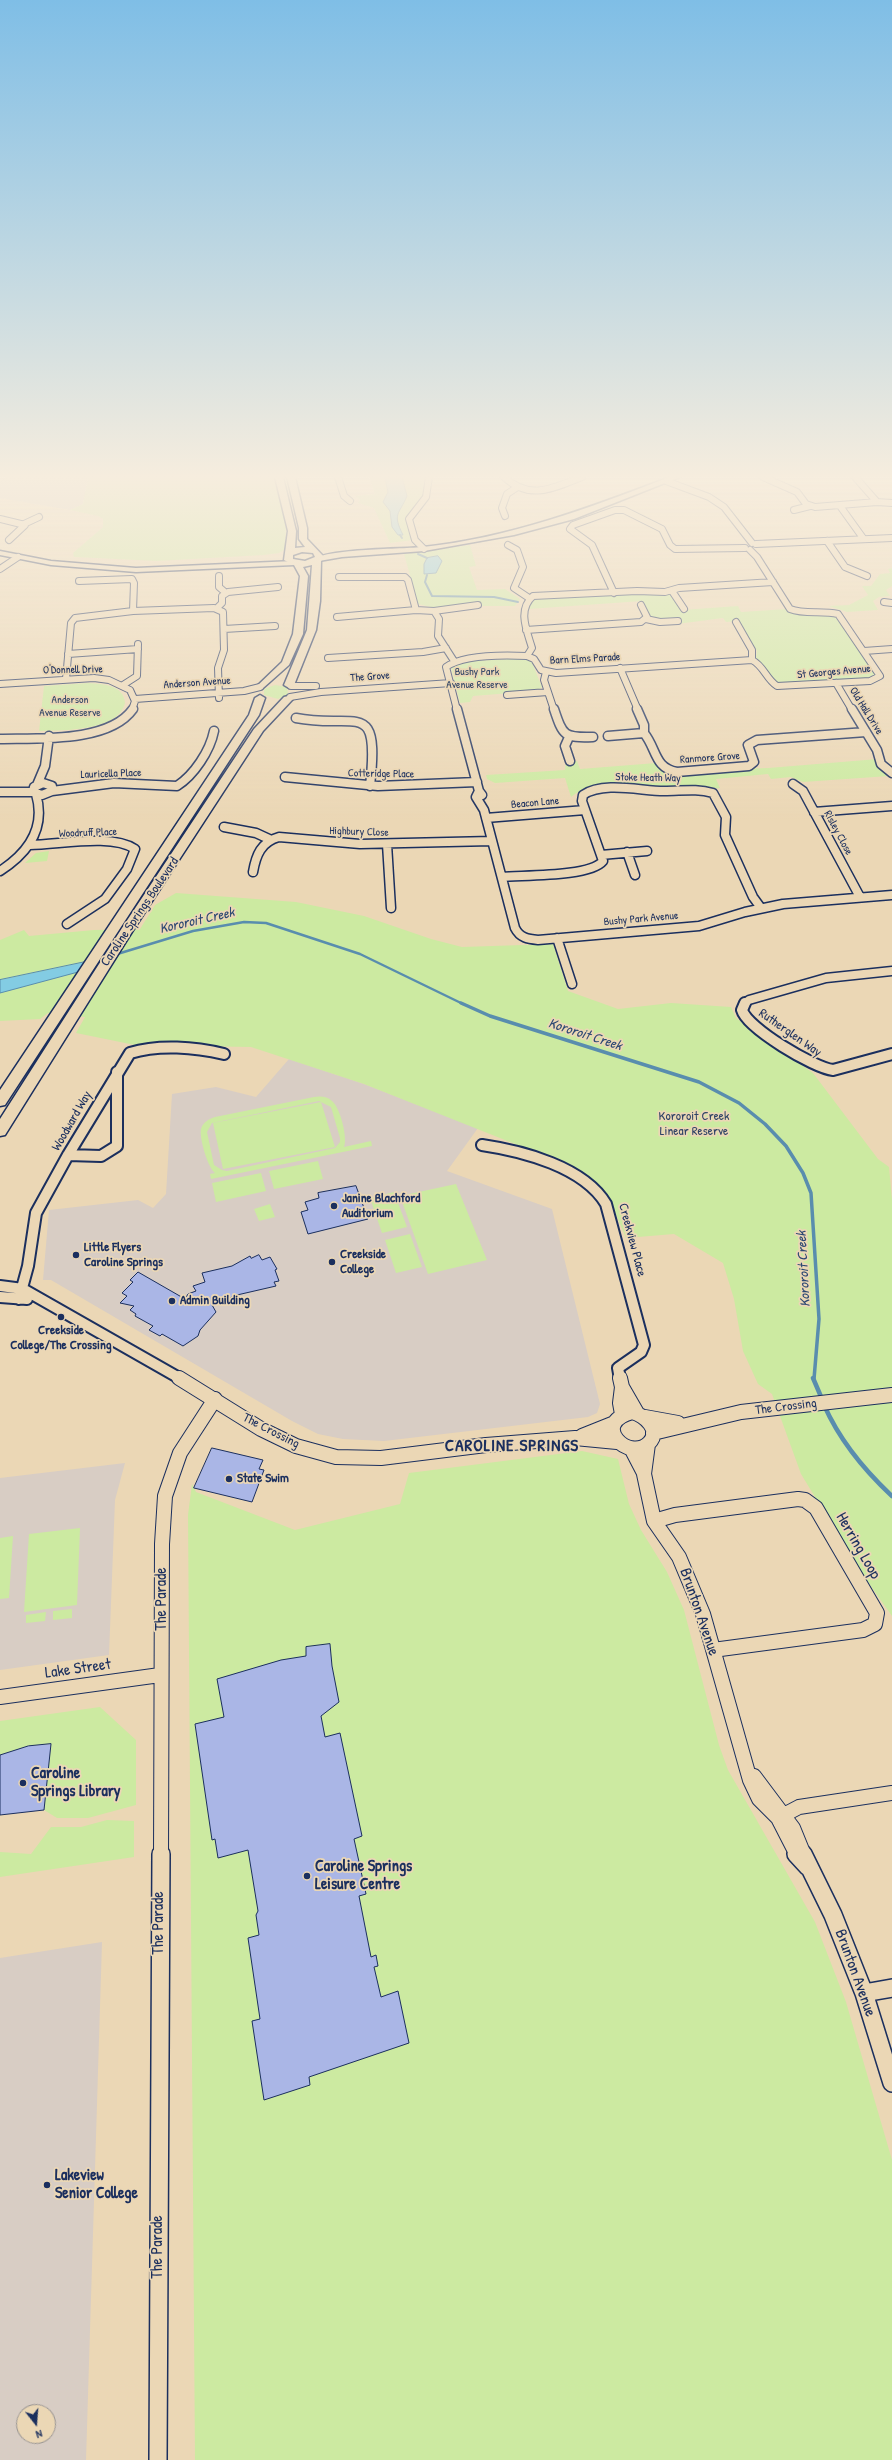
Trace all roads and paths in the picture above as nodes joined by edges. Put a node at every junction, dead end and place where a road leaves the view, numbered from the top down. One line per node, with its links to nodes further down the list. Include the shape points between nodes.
1 (672, 591): 18 (street)
2 (134, 592): 20 (street)
3 (236, 592): 11 (street)
4 (303, 592): 45 (main road, Caroline Springs Boulevard, via 298,634 286,663)
5 (316, 592): 44 (main road, via 314,623)
6 (411, 592): 19 (street)
7 (520, 592): 12 (street)
8 (614, 592): 9 (street); 12 (street)
9 (626, 592)
10 (779, 592): 31 (street, St Georges Avenue, via 790,609 798,612 825,610 838,614)
11 (226, 593): 17 (street)
12 (529, 598): 28 (street, via 523,618)
13 (884, 602): 14 (street)
14 (892, 604)
15 (641, 605): 23 (street)
16 (478, 606): 21 (street)
17 (217, 608): 20 (street); 27 (street, via 223,612)
18 (684, 609)
19 (416, 610): 21 (street); 22 (street)
20 (133, 611): 32 (street, via 75,618 71,623)
21 (434, 611): 29 (street, via 439,620 437,634)
22 (337, 617)
23 (646, 619): 24 (street, via 660,622); 28 (street, via 636,623)
24 (678, 621)
25 (736, 622): 35 (street, St Georges Avenue, via 752,650)
26 (275, 626): 27 (street)
27 (224, 629): 48 (street, via 224,653 218,668)
28 (526, 630): 33 (street, via 532,648)
29 (446, 648): 34 (street, via 423,652); 36 (street)
30 (892, 649): 31 (street)
31 (864, 651): 41 (street, St Georges Avenue, via 879,673 879,679)
32 (68, 654): 39 (street); 43 (street, via 138,646 137,676)
33 (527, 656): 36 (street); 38 (street, Barn Elms Parade, via 534,659 541,670)
34 (328, 658)
35 (752, 660): 37 (street, Barn Elms Parade); 41 (street, St Georges Avenue, via 761,666 771,683 777,686)
36 (454, 661): 40 (street, via 446,667)
37 (620, 668): 38 (street, Barn Elms Parade); 54 (street, Ranmore Grove, via 644,725)
38 (546, 672): 46 (street, via 544,680)
39 (66, 679): 42 (street, O'Donnell Drive); 43 (street, O'Donnell Drive, via 102,679)
40 (450, 680): 44 (street, The Grove, via 324,686); 49 (street, The Grove, via 321,692); 64 (street, Bushy Park Avenue)
41 (836, 683): 53 (street, Old Hall Drive)
42 (0, 684)
43 (123, 685): 50 (street, via 132,692)
44 (290, 685): 45 (main road, via 279,682); 49 (main road, via 294,691)
45 (260, 692): 48 (street, Anderson Avenue); 49 (main road, via 270,702); 98 (main road, Caroline Springs Boulevard, via 254,715)
46 (548, 692): 47 (street); 57 (street, via 562,732)
47 (507, 695)
48 (219, 696): 50 (street, Anderson Avenue)
49 (289, 698): 99 (main road, Caroline Springs Boulevard, via 259,729 86,993)
50 (134, 702): 55 (street, via 122,720 107,728)
51 (296, 718): 66 (street, via 314,722 355,720 365,723 374,758)
52 (214, 731): 67 (street, Lauricella Place, via 212,742 186,780 178,786 133,782)
53 (866, 732): 54 (street, Ranmore Grove, via 757,740 748,745 754,759 749,766 677,772 663,768); 62 (street, Old Hall Drive, via 877,750 881,764)
54 (644, 733): 56 (street)
55 (49, 736): 59 (street); 61 (street)
56 (608, 736)
57 (569, 737): 58 (street); 60 (street, via 565,746)
58 (593, 737)
59 (0, 739)
60 (570, 761)
61 (45, 766): 67 (street); 68 (street)
62 (892, 773)
63 (285, 778): 66 (street, Cotteridge Place)
64 (477, 782): 66 (street, Cotteridge Place); 74 (street, Bushy Park Avenue, via 476,797)
65 (793, 784): 73 (street, Risley Close, via 803,791)
66 (370, 786)
67 (51, 789): 68 (street, Lauricella Place); 70 (street)
68 (35, 790): 69 (street, Lauricella Place); 70 (street)
69 (4, 792)
70 (41, 806): 79 (street, via 36,834)
71 (892, 806): 73 (street)
72 (586, 810): 74 (street, Beacon Lane); 82 (street, Stoke Heath Way); 90 (street, Stoke Heath Way, via 582,801 583,795 593,790 630,787 664,791 698,789 713,793 726,817 725,834 753,897)
73 (814, 812): 88 (street, Risley Close)
74 (485, 814): 76 (street, Bushy Park Avenue)
75 (224, 827): 77 (street, Highbury Close, via 256,833)
76 (491, 838): 78 (street, Highbury Close); 86 (street, Bushy Park Avenue)
77 (269, 839): 78 (street, Highbury Close, via 284,837 327,842); 84 (street, via 262,845 256,857)
78 (386, 844): 89 (street)
79 (30, 845): 83 (street); 91 (street, Woodruff Place, via 51,846 113,841 130,845 135,849 132,860 106,898 97,906 72,918)
80 (647, 851): 81 (street)
81 (627, 852): 82 (street); 85 (street)
82 (601, 855): 86 (street, via 601,864 593,869)
83 (0, 871)
84 (253, 872)
85 (635, 875)
86 (502, 877): 92 (street, Bushy Park Avenue, via 519,935 532,940)
87 (892, 895): 88 (street, Bushy Park Avenue)
88 (860, 897): 90 (street, Bushy Park Avenue)
89 (391, 908)
90 (761, 908): 92 (street, Bushy Park Avenue, via 699,926)
91 (67, 924)
92 (557, 938): 94 (street)
93 (892, 971): 96 (street, Rutherglen Way, via 826,978 748,1000 741,1009 750,1021 821,1070 836,1069 872,1057)
94 (572, 984)
95 (224, 1054): 97 (street, Woodward Way, via 205,1049 137,1050 130,1053)
96 (892, 1054)
97 (117, 1072): 101 (street, Woodward Way); 101 (street, via 117,1146 113,1152 105,1155)
98 (0, 1101)
99 (0, 1131)
100 (482, 1145): 105 (street, Creekview Place, via 510,1149 577,1174 604,1198 644,1345 641,1352 619,1366)
101 (68, 1155): 103 (street, Woodward Way, via 36,1213)
102 (0, 1286): 103 (street, The Crossing)
103 (21, 1294): 104 (street, The Crossing); 107 (street, The Crossing, via 43,1301 83,1322)
104 (0, 1297)
105 (622, 1387): 108 (street, Creekview Place); 109 (street, Creekview Place)
106 (892, 1395): 110 (street, The Crossing, via 777,1408)
107 (215, 1399): 112 (street, The Crossing, via 261,1429 296,1446 336,1457 381,1458 486,1445); 119 (street, The Parade, via 180,1453 165,1496)
108 (622, 1414): 109 (street); 111 (street)
109 (641, 1415): 110 (street, The Crossing); 113 (street, via 652,1427)
110 (681, 1423): 113 (street, The Crossing)
111 (612, 1424): 112 (street, The Crossing); 114 (street)
112 (575, 1438): 114 (street, The Crossing)
113 (650, 1438): 115 (street, via 643,1447); 116 (street, Brunton Avenue)
114 (617, 1442): 115 (street)
115 (631, 1448): 116 (street, Brunton Avenue)
116 (644, 1474): 117 (street, Brunton Avenue)
117 (654, 1521): 118 (street, Brunton Avenue, via 679,1557 703,1614); 118 (street, Herring Loop, via 688,1513 805,1500 816,1508 877,1613 875,1624 863,1630)
118 (713, 1650): 122 (street, Brunton Avenue, via 750,1780 759,1799)
119 (160, 1675): 120 (street, Lake Street); 126 (street, The Parade)
120 (0, 1697)
121 (892, 1793): 122 (street, via 799,1807)
122 (782, 1816): 124 (street, Brunton Avenue, via 794,1852 808,1867 833,1915)
123 (892, 1988): 124 (street)
124 (864, 1992): 125 (street, Brunton Avenue)
125 (892, 2083)
126 (158, 2460)

